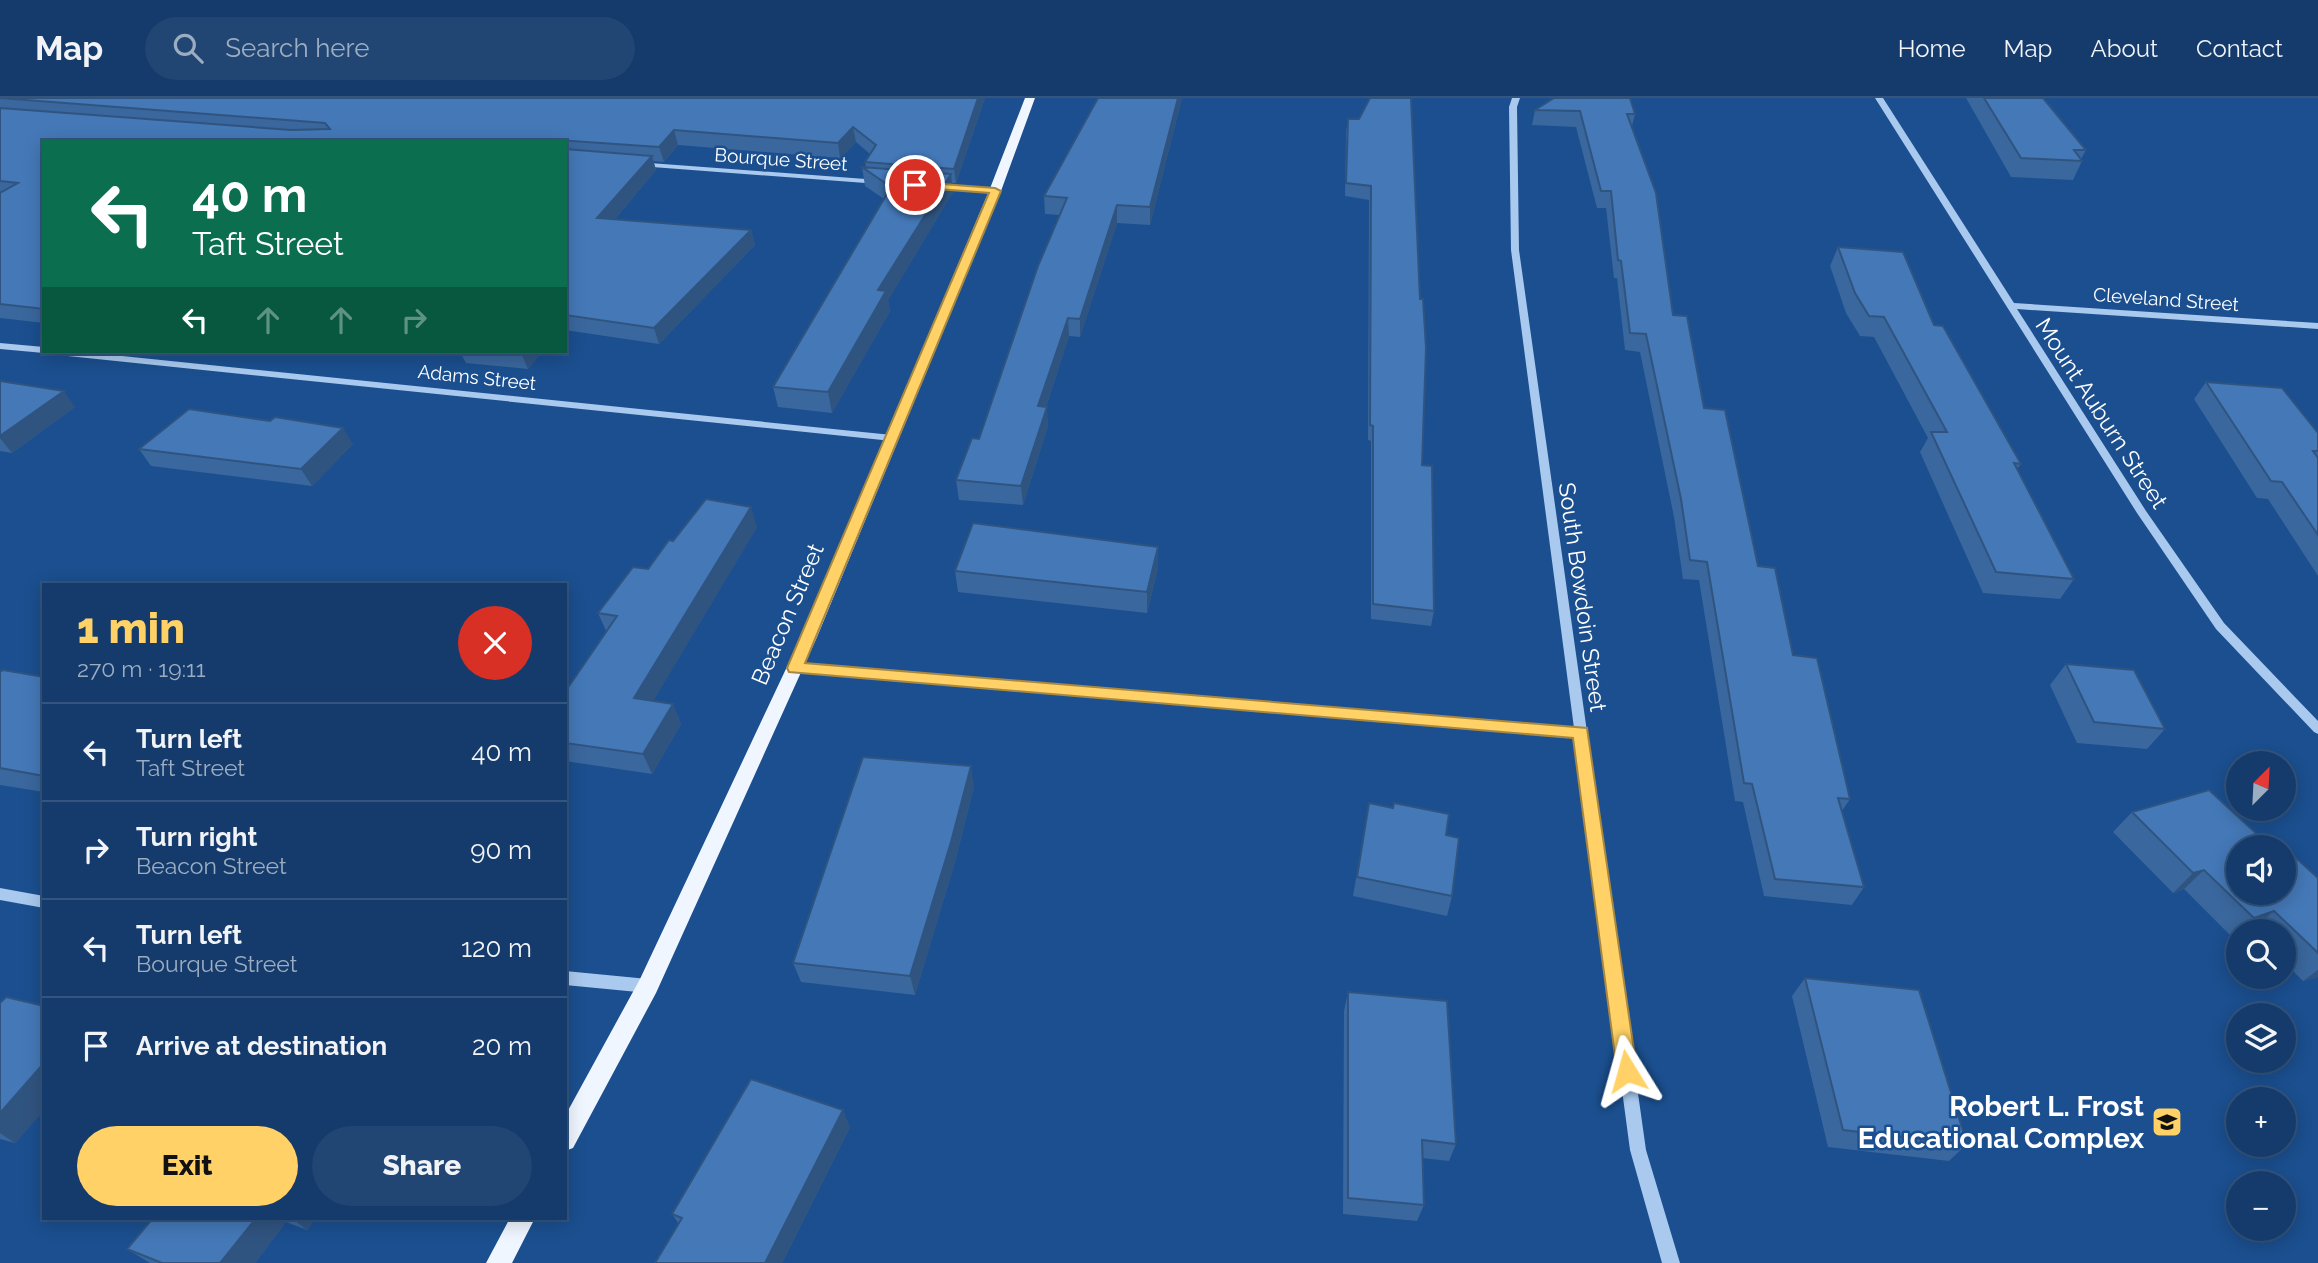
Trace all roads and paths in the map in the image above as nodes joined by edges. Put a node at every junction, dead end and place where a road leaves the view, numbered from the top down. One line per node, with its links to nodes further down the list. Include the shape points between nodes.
1 (1030, 98): 7 (main road, Beacon Street)
2 (1516, 98): 16 (street, South Bowdoin Street, via 1515,250)
3 (1879, 98): 8 (street, Mount Auburn Street)
4 (635, 164): 5 (street, Bourque Street)
5 (884, 183)
6 (926, 186): 7 (street)
7 (995, 191): 13 (main road, Beacon Street)
8 (2011, 306): 9 (street, Cleveland Street); 15 (street, Mount Auburn Street, via 2142,513 2221,626)
9 (2318, 326)
10 (0, 346): 11 (street)
11 (42, 350)
12 (77, 354): 13 (street, Adams Street)
13 (892, 438): 14 (main road, Beacon Street)
14 (795, 668): 16 (street); 20 (main road, Beacon Street)
15 (2318, 729)
16 (1581, 733): 24 (street, South Bowdoin Street, via 1637,1150)
17 (0, 894): 18 (street)
18 (42, 902)
19 (567, 978): 20 (street)
20 (648, 986): 21 (main road, Beacon Street)
21 (567, 1136)
22 (522, 1220): 23 (main road)
23 (498, 1263)
24 (1671, 1263)

